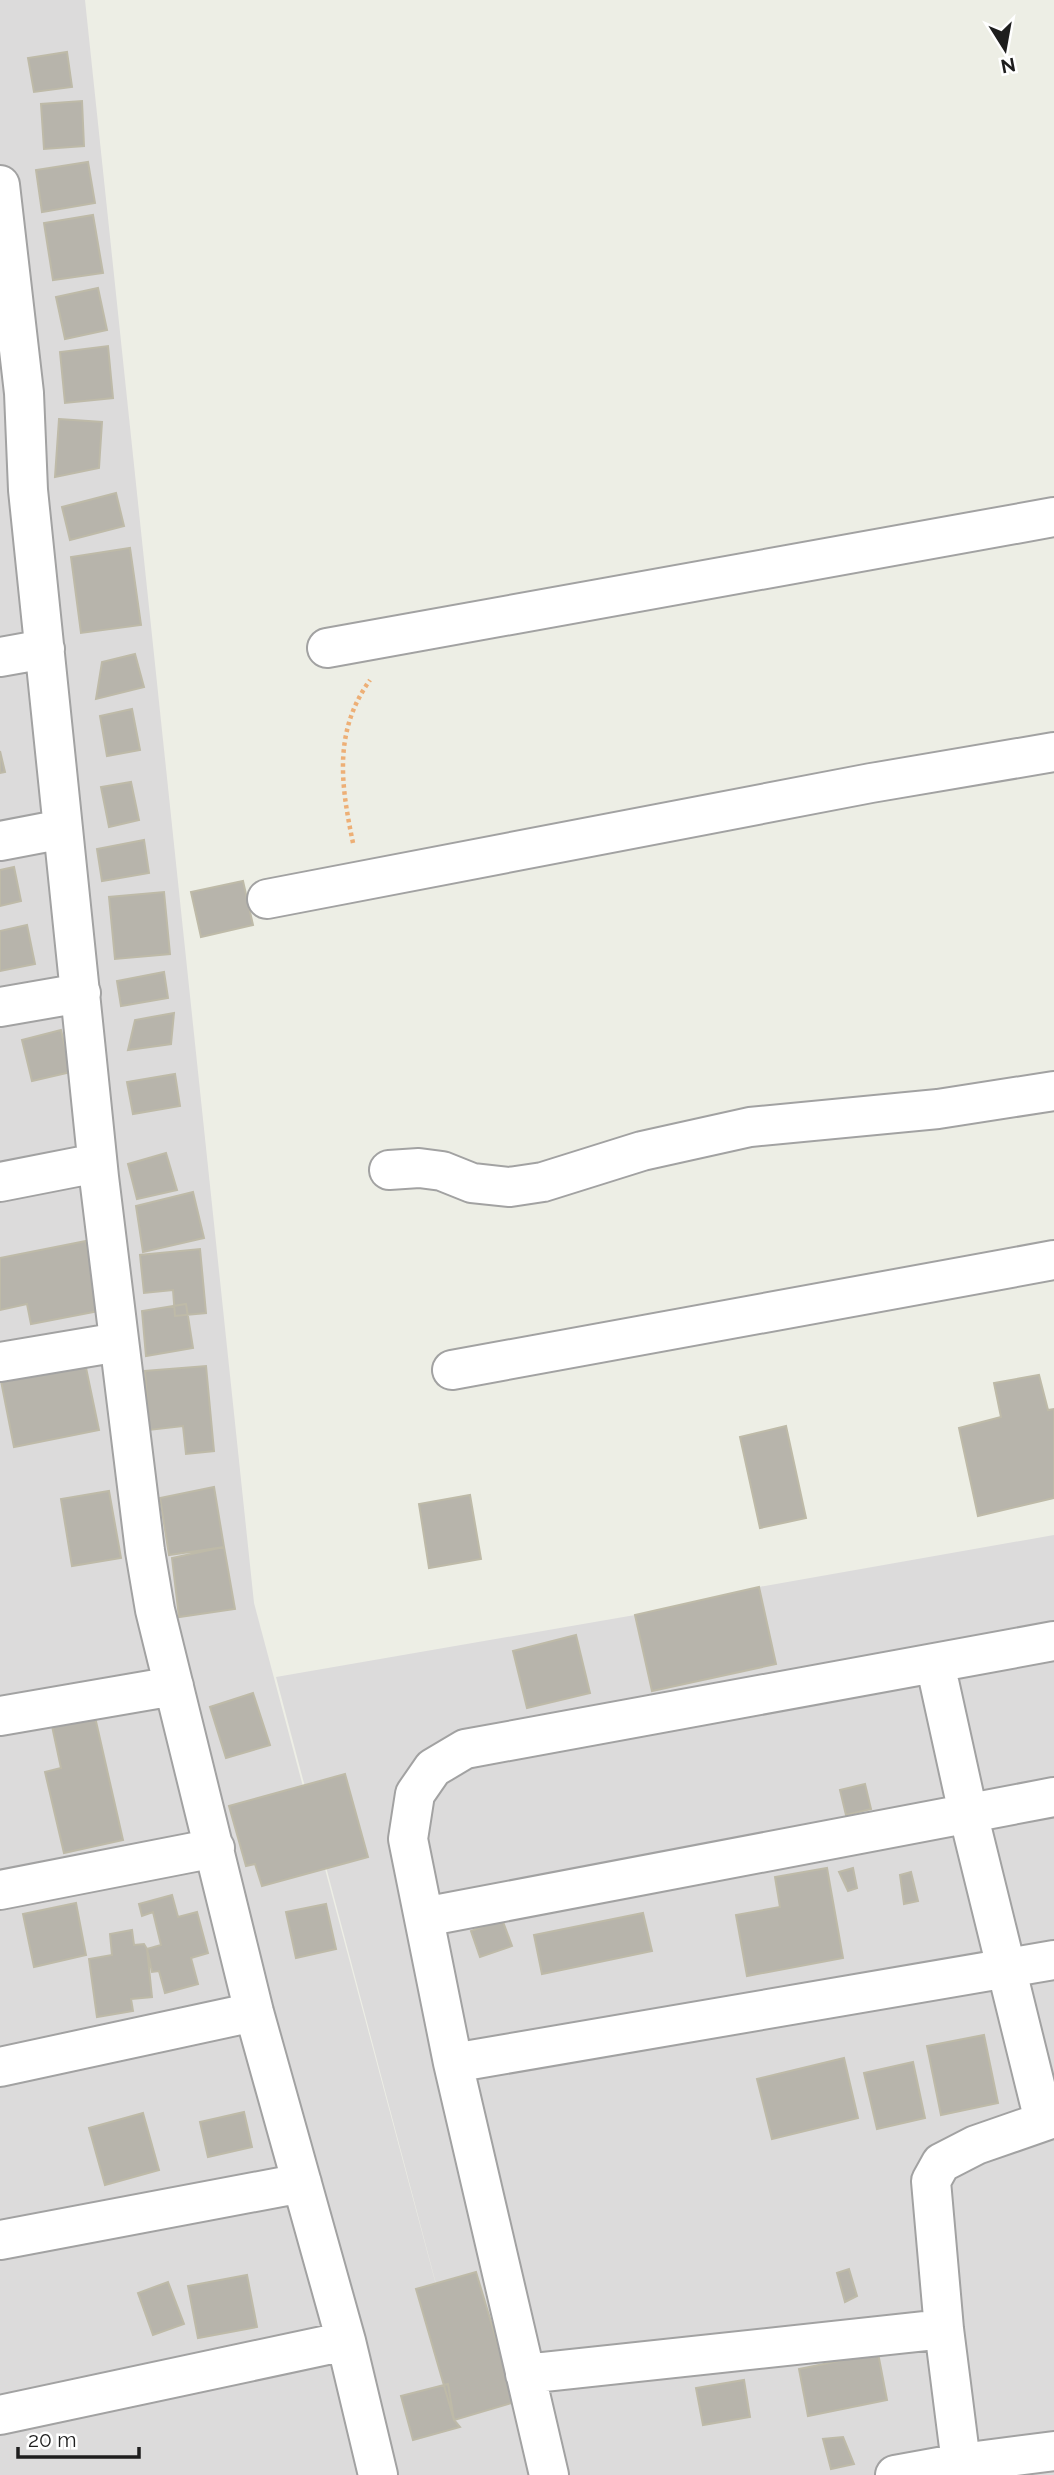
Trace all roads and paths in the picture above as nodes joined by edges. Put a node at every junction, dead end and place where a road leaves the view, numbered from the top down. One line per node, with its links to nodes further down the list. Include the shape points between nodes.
1 (0, 185): 2 (street)
2 (6, 304): 3 (street, via 24,393)
3 (14, 492): 7 (street)
4 (1054, 517): 5 (street)
5 (403, 634): 6 (street); 12 (path, via 361,693 346,729 341,765)
6 (327, 648)
7 (45, 649): 8 (street); 10 (street)
8 (0, 657)
9 (1054, 752): 12 (street)
10 (63, 830): 11 (street); 14 (street)
11 (0, 841)
12 (361, 881): 13 (street)
13 (267, 899)
14 (80, 993): 15 (street); 17 (street)
15 (0, 1007)
16 (1054, 1091): 18 (street, via 938,1109 750,1127 510,1187 472,1183 442,1171)
17 (97, 1163): 19 (street); 21 (street)
18 (389, 1170)
19 (0, 1182)
20 (1054, 1260): 23 (street)
21 (119, 1342): 22 (street); 26 (street, via 145,1551)
22 (0, 1362)
23 (452, 1370)
24 (1054, 1641): 25 (street)
25 (935, 1663): 29 (street); 32 (street, via 465,1749 433,1768 415,1794 408,1839)
26 (174, 1686): 27 (street); 30 (street)
27 (0, 1716)
28 (1054, 1797): 29 (street)
29 (968, 1813): 32 (street); 34 (street)
30 (215, 1848): 31 (street); 35 (street)
31 (0, 1889)
32 (424, 1917): 36 (street)
33 (1054, 1960): 34 (street)
34 (1008, 1970): 36 (street); 38 (street)
35 (254, 2012): 37 (street); 39 (street)
36 (453, 2063): 43 (street)
37 (0, 2067)
38 (1049, 2120): 41 (street, via 976,2145 941,2163 931,2181)
39 (302, 2183): 40 (street); 42 (street)
40 (0, 2240)
41 (944, 2329): 43 (street); 46 (street)
42 (346, 2341): 44 (street); 47 (street)
43 (526, 2375): 48 (street)
44 (0, 2415)
45 (1054, 2451): 46 (street)
46 (961, 2463): 49 (street)
47 (378, 2475)
48 (549, 2475)
49 (895, 2475)

